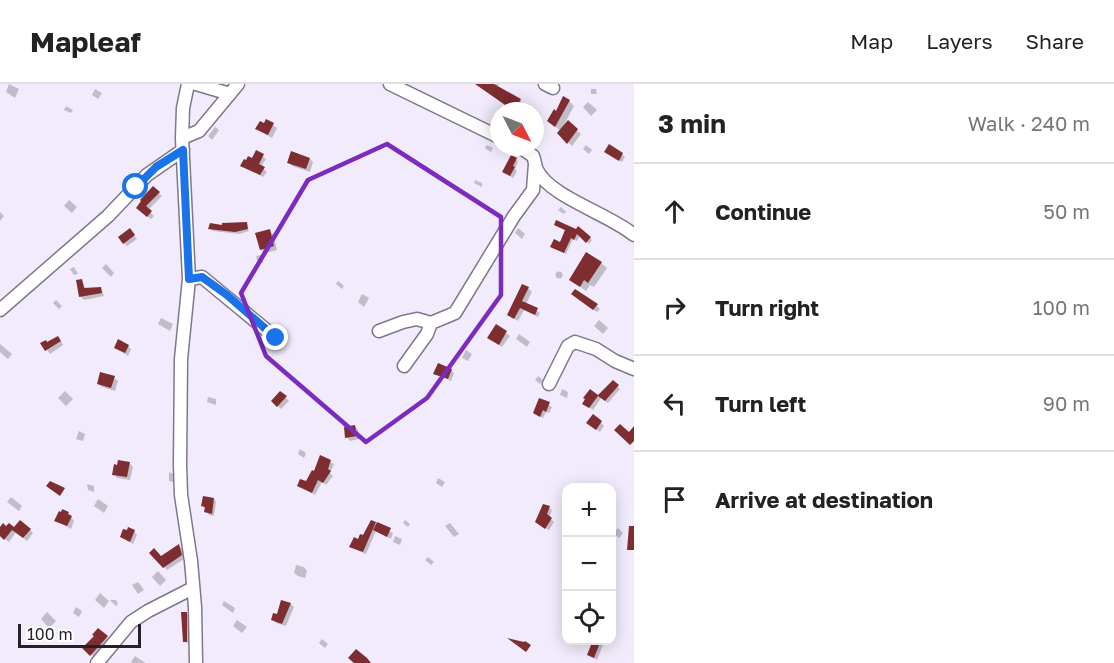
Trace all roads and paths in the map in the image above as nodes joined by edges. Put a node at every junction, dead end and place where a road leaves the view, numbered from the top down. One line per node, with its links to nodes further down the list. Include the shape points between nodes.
1 (188, 84): 6 (street)
2 (196, 84): 4 (street)
3 (390, 84): 5 (street)
4 (234, 89): 6 (street)
5 (490, 133)
6 (183, 144): 10 (street); 11 (street)
7 (533, 156): 8 (street)
8 (535, 164): 9 (street, via 557,191 621,224); 12 (street, via 533,190 455,313)
9 (634, 235)
10 (189, 279): 14 (street, via 202,277); 18 (street, via 181,377 180,465)
11 (0, 310)
12 (431, 323): 13 (street, via 403,322); 15 (street)
13 (378, 331)
14 (276, 338)
15 (404, 366)
16 (634, 369): 17 (street, via 575,342 568,346)
17 (549, 384)
18 (193, 588): 19 (street, via 131,622); 20 (street)
19 (98, 663)
20 (196, 663)

